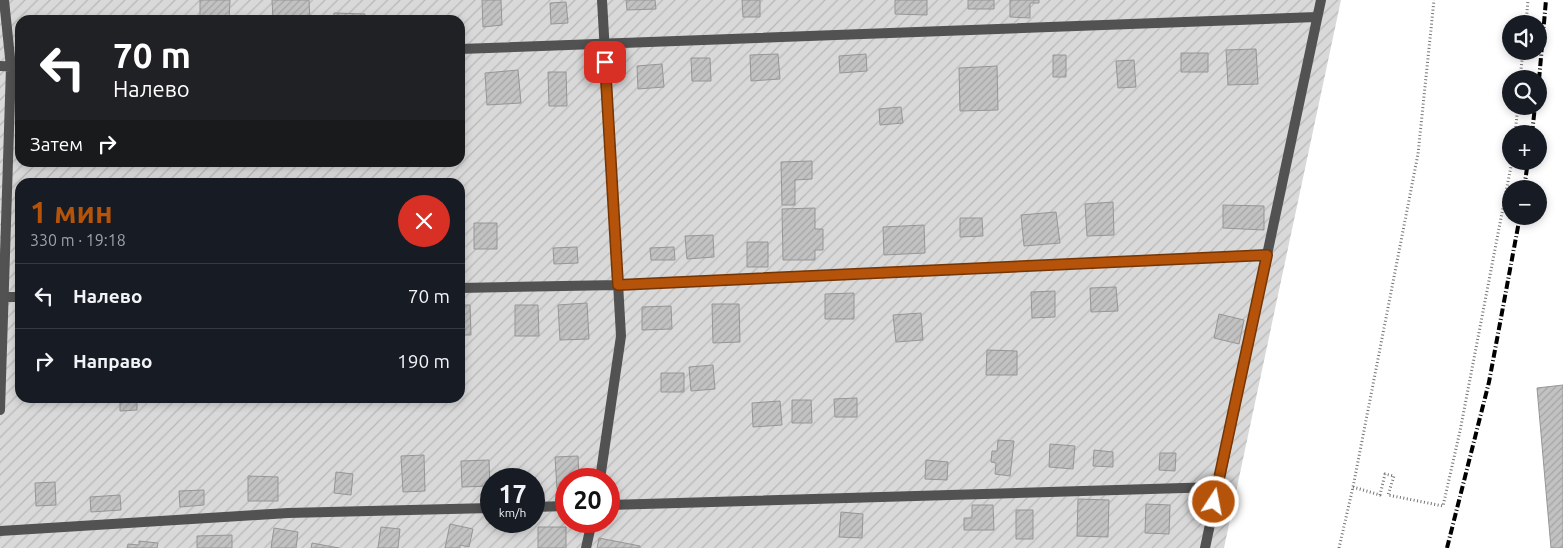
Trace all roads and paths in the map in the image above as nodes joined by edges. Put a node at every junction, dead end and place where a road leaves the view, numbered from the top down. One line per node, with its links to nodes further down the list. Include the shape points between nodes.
1 (4, 0): 10 (lane)
2 (602, 0): 8 (lane)
3 (1321, 0): 7 (lane)
4 (1434, 0): 20 (path, via 1418,154)
5 (1528, 0): 6 (path)
6 (1527, 15)
7 (1316, 17): 8 (lane); 12 (lane)
8 (604, 44): 9 (lane); 13 (lane)
9 (465, 49)
10 (10, 66): 15 (lane)
11 (1510, 170): 20 (path, via 1443,506 1388,496 1394,476 1385,474 1380,495)
12 (1267, 255): 13 (lane); 19 (lane)
13 (618, 285): 14 (lane); 18 (lane, via 622,336)
14 (465, 288)
15 (4, 297): 16 (lane); 17 (lane)
16 (15, 297)
17 (0, 410)
18 (602, 468)
19 (1217, 487): 21 (lane); 26 (lane)
20 (1353, 487): 27 (path)
21 (620, 505)
22 (480, 508): 23 (lane, via 288,513)
23 (0, 530)
24 (589, 533): 25 (lane)
25 (586, 548)
26 (1205, 548)
27 (1339, 548)

